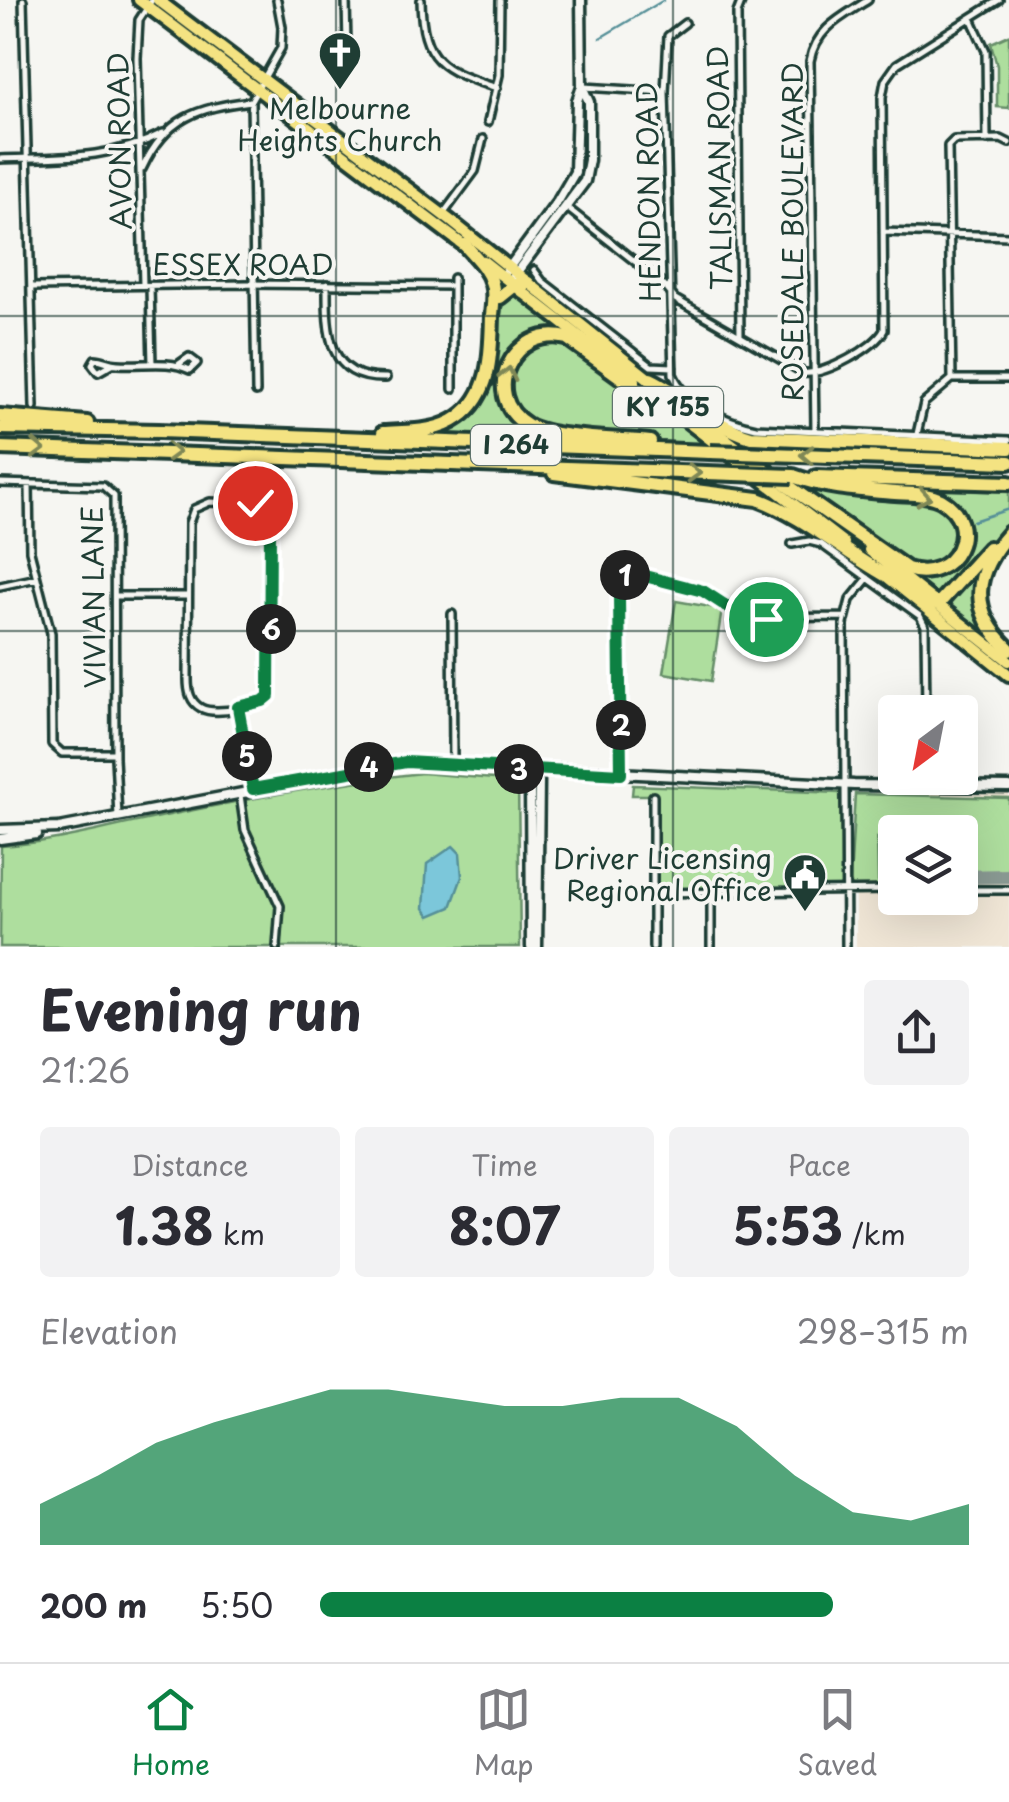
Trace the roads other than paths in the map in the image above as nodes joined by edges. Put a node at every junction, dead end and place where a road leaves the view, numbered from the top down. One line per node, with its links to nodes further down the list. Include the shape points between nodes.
1 (23, 0): 25 (street)
2 (277, 0): 14 (street, via 281,48)
3 (346, 0): 13 (street)
4 (421, 0): 16 (street, via 424,39 436,59)
5 (500, 0): 16 (street)
6 (580, 0): 15 (main road)
7 (742, 0): 41 (street, TALISMAN ROAD)
8 (868, 0): 46 (street, ROSEDALE BOULEVARD, via 823,30 810,61)
9 (999, 0): 11 (street)
10 (149, 2): 14 (main road, KY 155); 24 (street, AVON ROAD, via 139,23)
11 (971, 18): 22 (street, via 986,51); 30 (street, via 897,64 885,81)
12 (685, 24): 17 (street, HENDON ROAD, via 668,36)
13 (347, 46)
14 (260, 84): 18 (street); 29 (main road, KY 155); 33 (main road, KY 155)
15 (582, 86): 17 (street); 28 (main road, via 577,165)
16 (497, 88): 19 (street)
17 (665, 92): 39 (street, HENDON ROAD)
18 (251, 101): 20 (street, via 197,112); 35 (street)
19 (488, 122)
20 (163, 133): 24 (street); 27 (street)
21 (484, 139): 29 (street, via 475,171)
22 (988, 140): 23 (street); 31 (street, via 949,143)
23 (1009, 143)
24 (138, 144): 25 (street, via 96,155); 27 (street, AVON ROAD)
25 (30, 158): 26 (street); 38 (street)
26 (0, 160)
27 (140, 174): 37 (street, AVON ROAD)
28 (562, 204): 34 (main road); 39 (street)
29 (442, 215): 34 (main road, KY 155)
30 (884, 232): 31 (street); 46 (street, via 883,334)
31 (950, 234): 32 (street); 49 (street)
32 (1009, 236)
33 (464, 246): 34 (main road, KY 155); 40 (highway, via 492,284)
34 (516, 277): 40 (highway, via 500,297); 45 (street, via 542,281 646,363); 48 (main road, KY 155); 55 (main road, KY 155)
35 (254, 284): 36 (street, ESSEX ROAD); 37 (street, ESSEX ROAD); 52 (street)
36 (327, 284): 47 (street, via 327,334 335,353 356,372); 51 (street, ESSEX ROAD, via 453,282)
37 (147, 286): 38 (street, ESSEX ROAD); 43 (street, AVON ROAD)
38 (33, 287): 53 (street)
39 (671, 292): 41 (street); 45 (street, HENDON ROAD)
40 (492, 336): 60 (highway, via 484,386 462,416 428,430)
41 (740, 336): 46 (street)
42 (112, 364): 43 (street)
43 (152, 364): 44 (street)
44 (179, 364)
45 (673, 368): 58 (street, via 682,389 728,420)
46 (813, 374): 58 (street, ROSEDALE BOULEVARD)
47 (386, 378)
48 (650, 379): 63 (highway, via 751,437); 67 (main road, KY 155)
49 (952, 379): 50 (street); 59 (street, via 924,403)
50 (1009, 379)
51 (452, 390)
52 (256, 392)
53 (34, 407)
54 (0, 416): 57 (highway)
55 (680, 416): 64 (highway, one-way to 55, via 536,429 509,406 506,371 515,352 532,340 563,337); 73 (main road, KY 155)
56 (0, 428): 57 (highway, I 264)
57 (160, 431): 60 (highway, I 264)
58 (814, 431): 59 (street)
59 (918, 434): 61 (street)
60 (331, 438): 64 (highway, I 264)
61 (1009, 440)
62 (0, 448): 66 (highway, I 264, one-way to 66)
63 (1009, 448)
64 (706, 452): 65 (highway, I 264, one-way to 64, bridge)
65 (1009, 462)
66 (492, 463): 67 (highway, I 264, one-way to 67, bridge); 73 (highway, via 751,496)
67 (787, 479): 67 (highway, one-way to 67, via 939,499 959,519 958,550 935,572 907,570); 70 (highway, I 264); 81 (main road, KY 155)
68 (0, 483): 69 (street, VIVIAN LANE)
69 (29, 484): 74 (street, via 28,537); 77 (street, VIVIAN LANE, via 103,486 113,493)
70 (1009, 484)
71 (1009, 531): 81 (highway); 85 (highway, via 985,566 980,593 988,624)
72 (792, 544): 75 (street, via 820,544)
73 (885, 574): 79 (main road, KY 155)
74 (37, 578): 76 (street); 89 (street, via 51,633 52,744 62,752)
75 (868, 578): 83 (street); 87 (street, via 923,620)
76 (0, 586)
77 (116, 596): 78 (street); 89 (street, VIVIAN LANE)
78 (188, 596): 88 (street, via 190,695 207,710); 88 (street, via 194,509 210,502 263,508 271,541 270,693)
79 (917, 599): 81 (highway); 86 (main road, KY 155)
80 (766, 603): 84 (street)
81 (938, 603): 86 (main road, KY 155)
82 (452, 614): 90 (street)
83 (845, 617): 84 (street); 94 (street)
84 (766, 619): 92 (street, via 740,615 697,590 624,576)
85 (1009, 649)
86 (1008, 669)
87 (925, 695)
88 (238, 707): 97 (street)
89 (114, 753): 100 (street, VIVIAN LANE)
90 (453, 764): 91 (main road); 97 (main road, via 394,762)
91 (534, 770): 92 (main road); 111 (main road)
92 (621, 774): 94 (main road)
93 (878, 783): 94 (main road)
94 (845, 784): 107 (street)
95 (978, 785): 96 (main road)
96 (1009, 787)
97 (253, 789): 98 (main road)
98 (240, 792): 100 (main road); 110 (street, via 245,830 280,906)
99 (653, 796): 109 (street)
100 (118, 816): 102 (main road)
101 (0, 830): 102 (main road)
102 (46, 830): 103 (main road)
103 (0, 839)
104 (878, 890): 107 (street)
105 (978, 890): 106 (street)
106 (1009, 890)
107 (846, 891): 108 (street); 114 (street)
108 (711, 892): 109 (street); 113 (street)
109 (653, 893): 112 (street)
110 (276, 947)
111 (534, 947)
112 (653, 947)
113 (711, 947)
114 (846, 947)

